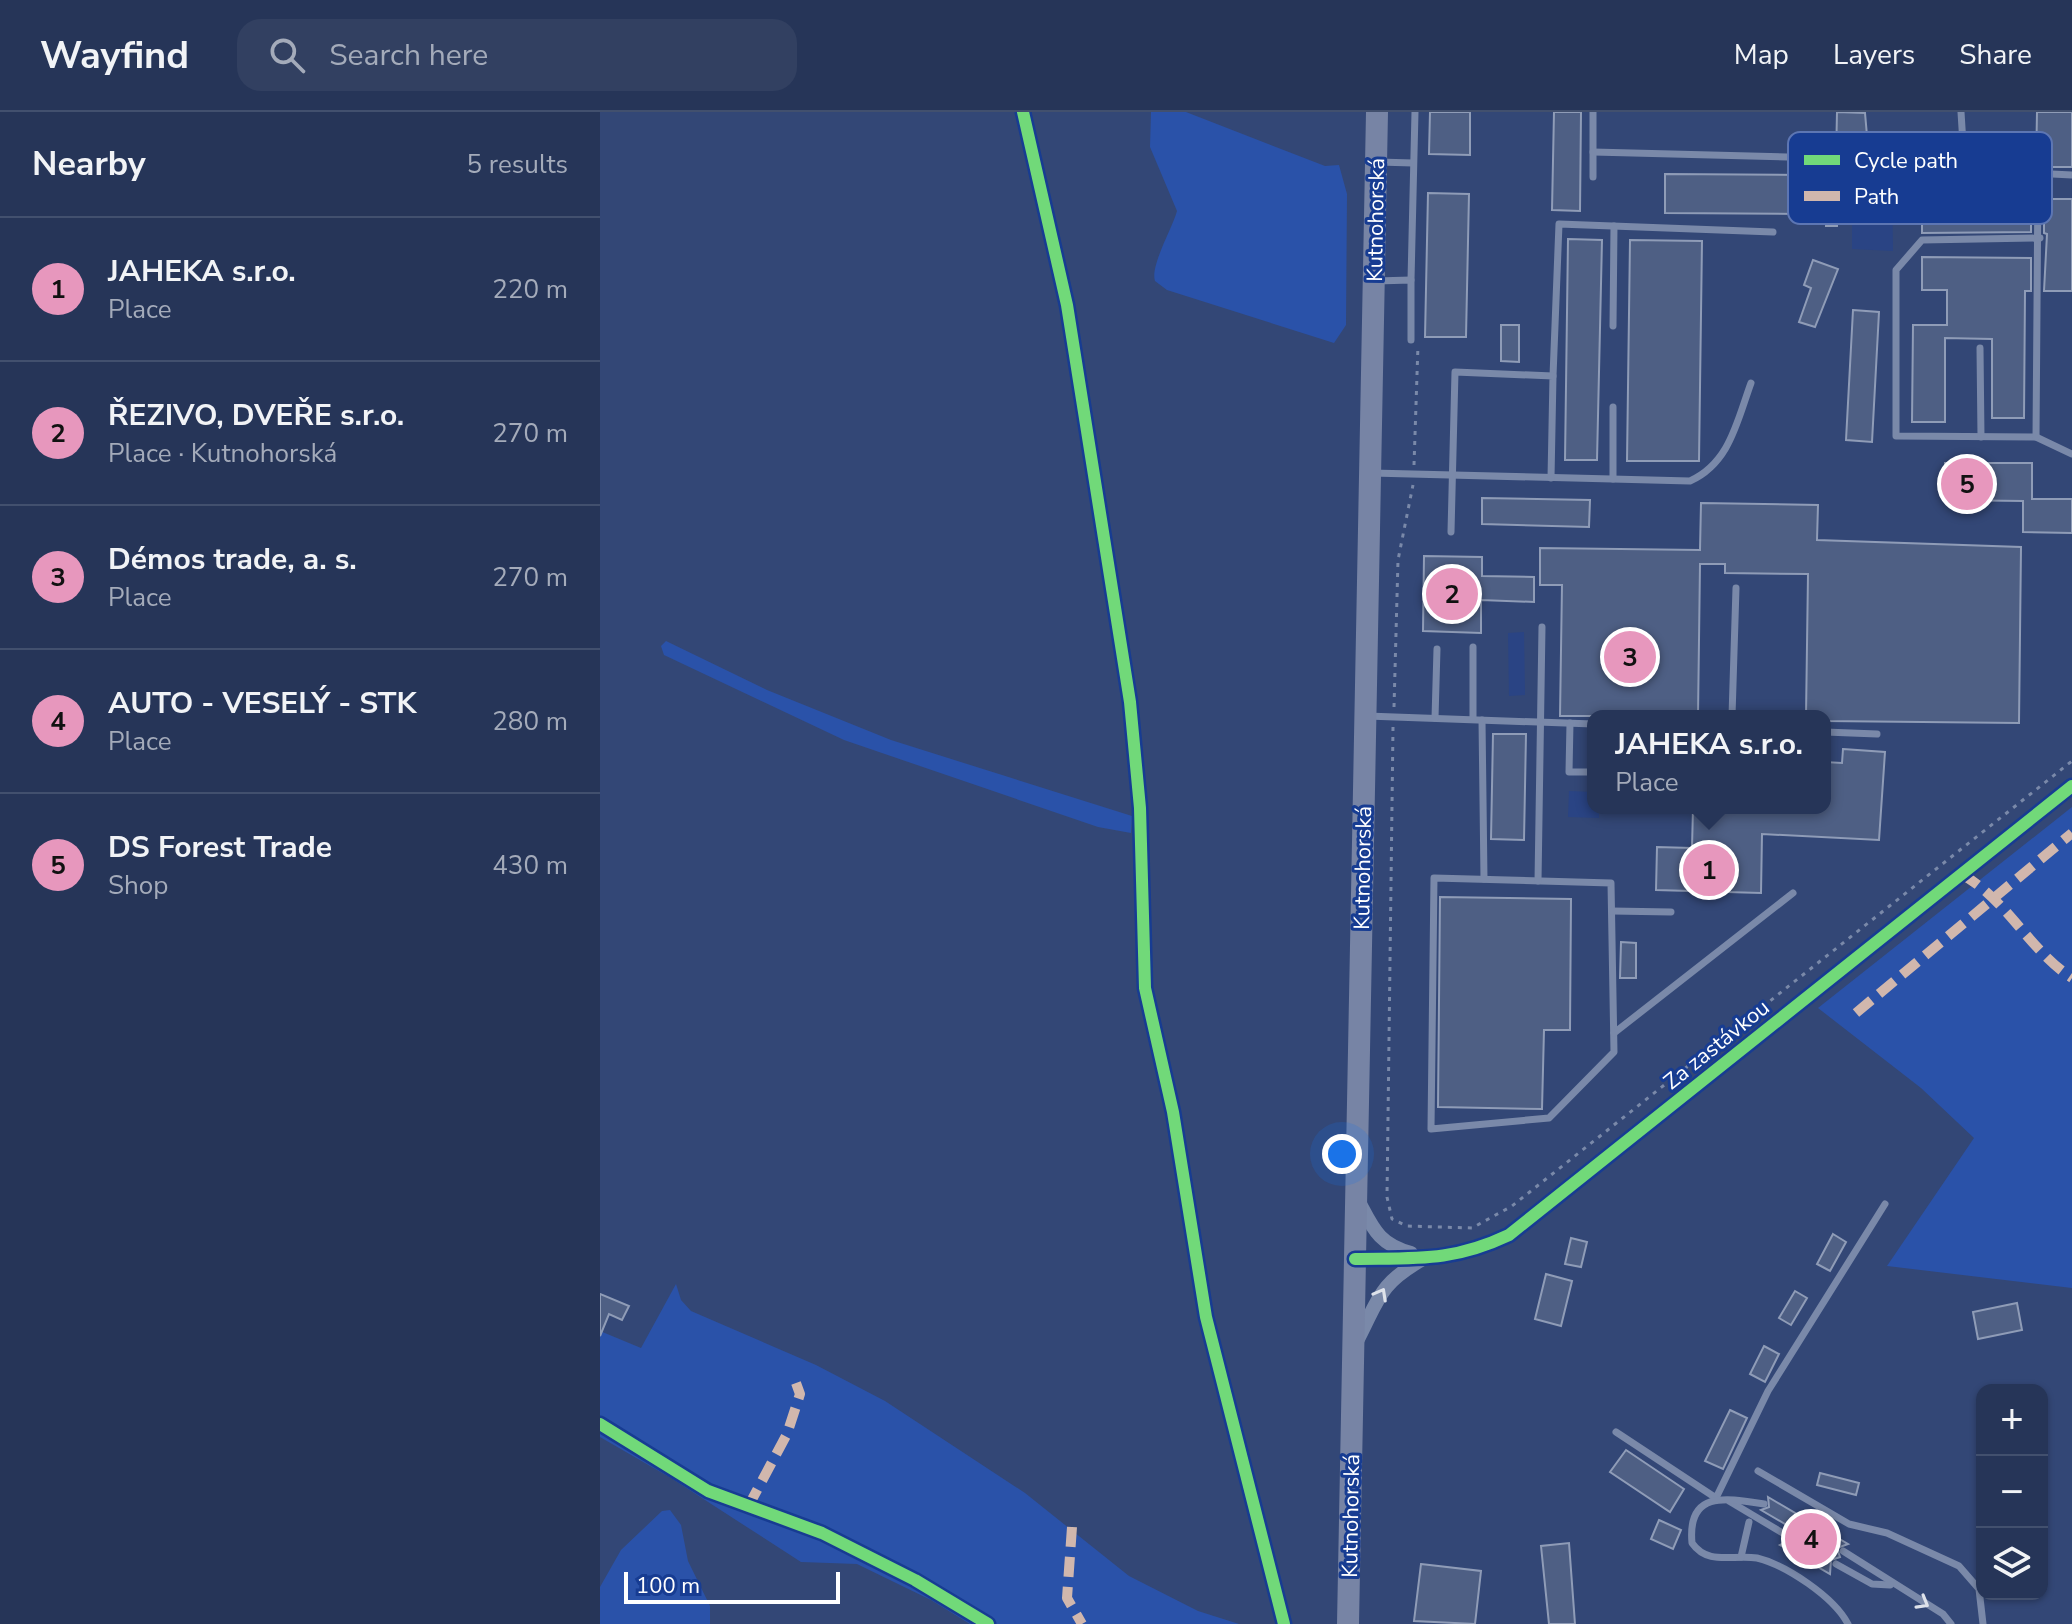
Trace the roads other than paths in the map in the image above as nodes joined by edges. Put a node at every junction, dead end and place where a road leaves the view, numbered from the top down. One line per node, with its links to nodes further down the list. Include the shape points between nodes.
1 (1377, 112): 8 (main road, Kutnohorská)
2 (1415, 112): 9 (lane)
3 (1593, 112): 6 (lane)
4 (1961, 112): 5 (lane)
5 (1962, 132)
6 (1593, 152): 7 (lane); 12 (lane)
7 (1787, 157)
8 (1376, 162): 9 (lane); 18 (main road, Kutnohorská)
9 (1413, 163): 17 (lane)
10 (2072, 175): 11 (lane)
11 (2052, 176)
12 (1593, 177)
13 (2040, 224): 16 (lane)
14 (1614, 226): 15 (lane); 19 (lane); 22 (lane, via 1559,224)
15 (1773, 232)
16 (2040, 238): 25 (lane, via 1922,240 1896,270 1896,436); 26 (lane)
17 (1411, 280): 18 (lane); 20 (lane)
18 (1374, 281): 28 (main road, Kutnohorská)
19 (1613, 326)
20 (1411, 340)
21 (1980, 348): 25 (lane)
22 (1553, 376): 29 (lane, via 1455,372); 30 (lane)
23 (1751, 383): 31 (lane, via 1725,455 1706,474 1690,481)
24 (1613, 407): 31 (lane)
25 (1981, 437): 26 (lane)
26 (2036, 437): 27 (lane)
27 (2072, 454)
28 (1370, 473): 29 (lane); 38 (main road, Kutnohorská)
29 (1453, 476): 30 (lane); 32 (lane)
30 (1551, 478): 31 (lane)
31 (1613, 479)
32 (1451, 532)
33 (1736, 588): 37 (lane)
34 (1542, 627): 41 (lane)
35 (1473, 647): 40 (lane)
36 (1437, 649): 39 (lane)
37 (1732, 710)
38 (1365, 715): 39 (lane); 54 (main road, Kutnohorská)
39 (1435, 718): 40 (lane)
40 (1478, 720): 41 (lane); 48 (lane)
41 (1541, 722): 42 (lane); 49 (lane)
42 (1570, 723): 43 (lane); 46 (lane, via 1569,772)
43 (1587, 724)
44 (1831, 732): 45 (lane)
45 (1877, 734)
46 (1587, 772)
47 (2072, 786): 56 (street, Za zastávkou, via 1509,1235 1473,1252)
48 (1484, 879): 49 (lane); 53 (lane, via 1434,878 1431,1129 1549,1118 1614,1052)
49 (1538, 881): 51 (lane, via 1611,883)
50 (1793, 893): 53 (lane)
51 (1612, 911): 52 (lane); 53 (lane)
52 (1671, 912)
53 (1614, 1033)
54 (1356, 1196): 56 (street, Za zastávkou, via 1377,1235 1392,1248); 57 (main road, Kutnohorská)
55 (1885, 1204): 61 (lane, via 1768,1391)
56 (1427, 1257): 57 (street, Za zastávkou); 58 (street, Za zastávkou, one-way to 56, via 1382,1290)
57 (1355, 1259): 58 (main road, Kutnohorská)
58 (1353, 1348): 70 (main road, Kutnohorská)
59 (1616, 1432): 61 (lane)
60 (1758, 1471): 73 (lane, via 1849,1524 1887,1533 1959,1566 1979,1589)
61 (1716, 1498): 62 (lane); 67 (lane, via 1693,1518 1692,1543 1707,1556)
62 (1725, 1499): 63 (lane); 65 (lane)
63 (1764, 1504)
64 (1749, 1522): 67 (lane)
65 (1786, 1535)
66 (1843, 1551): 69 (lane)
67 (1741, 1557): 71 (lane, via 1770,1563 1819,1591)
68 (1836, 1564): 69 (lane, via 1872,1584)
69 (1892, 1585): 72 (lane, one-way to 72)
70 (1348, 1624)
71 (1848, 1624)
72 (1951, 1624)
73 (1983, 1624)

